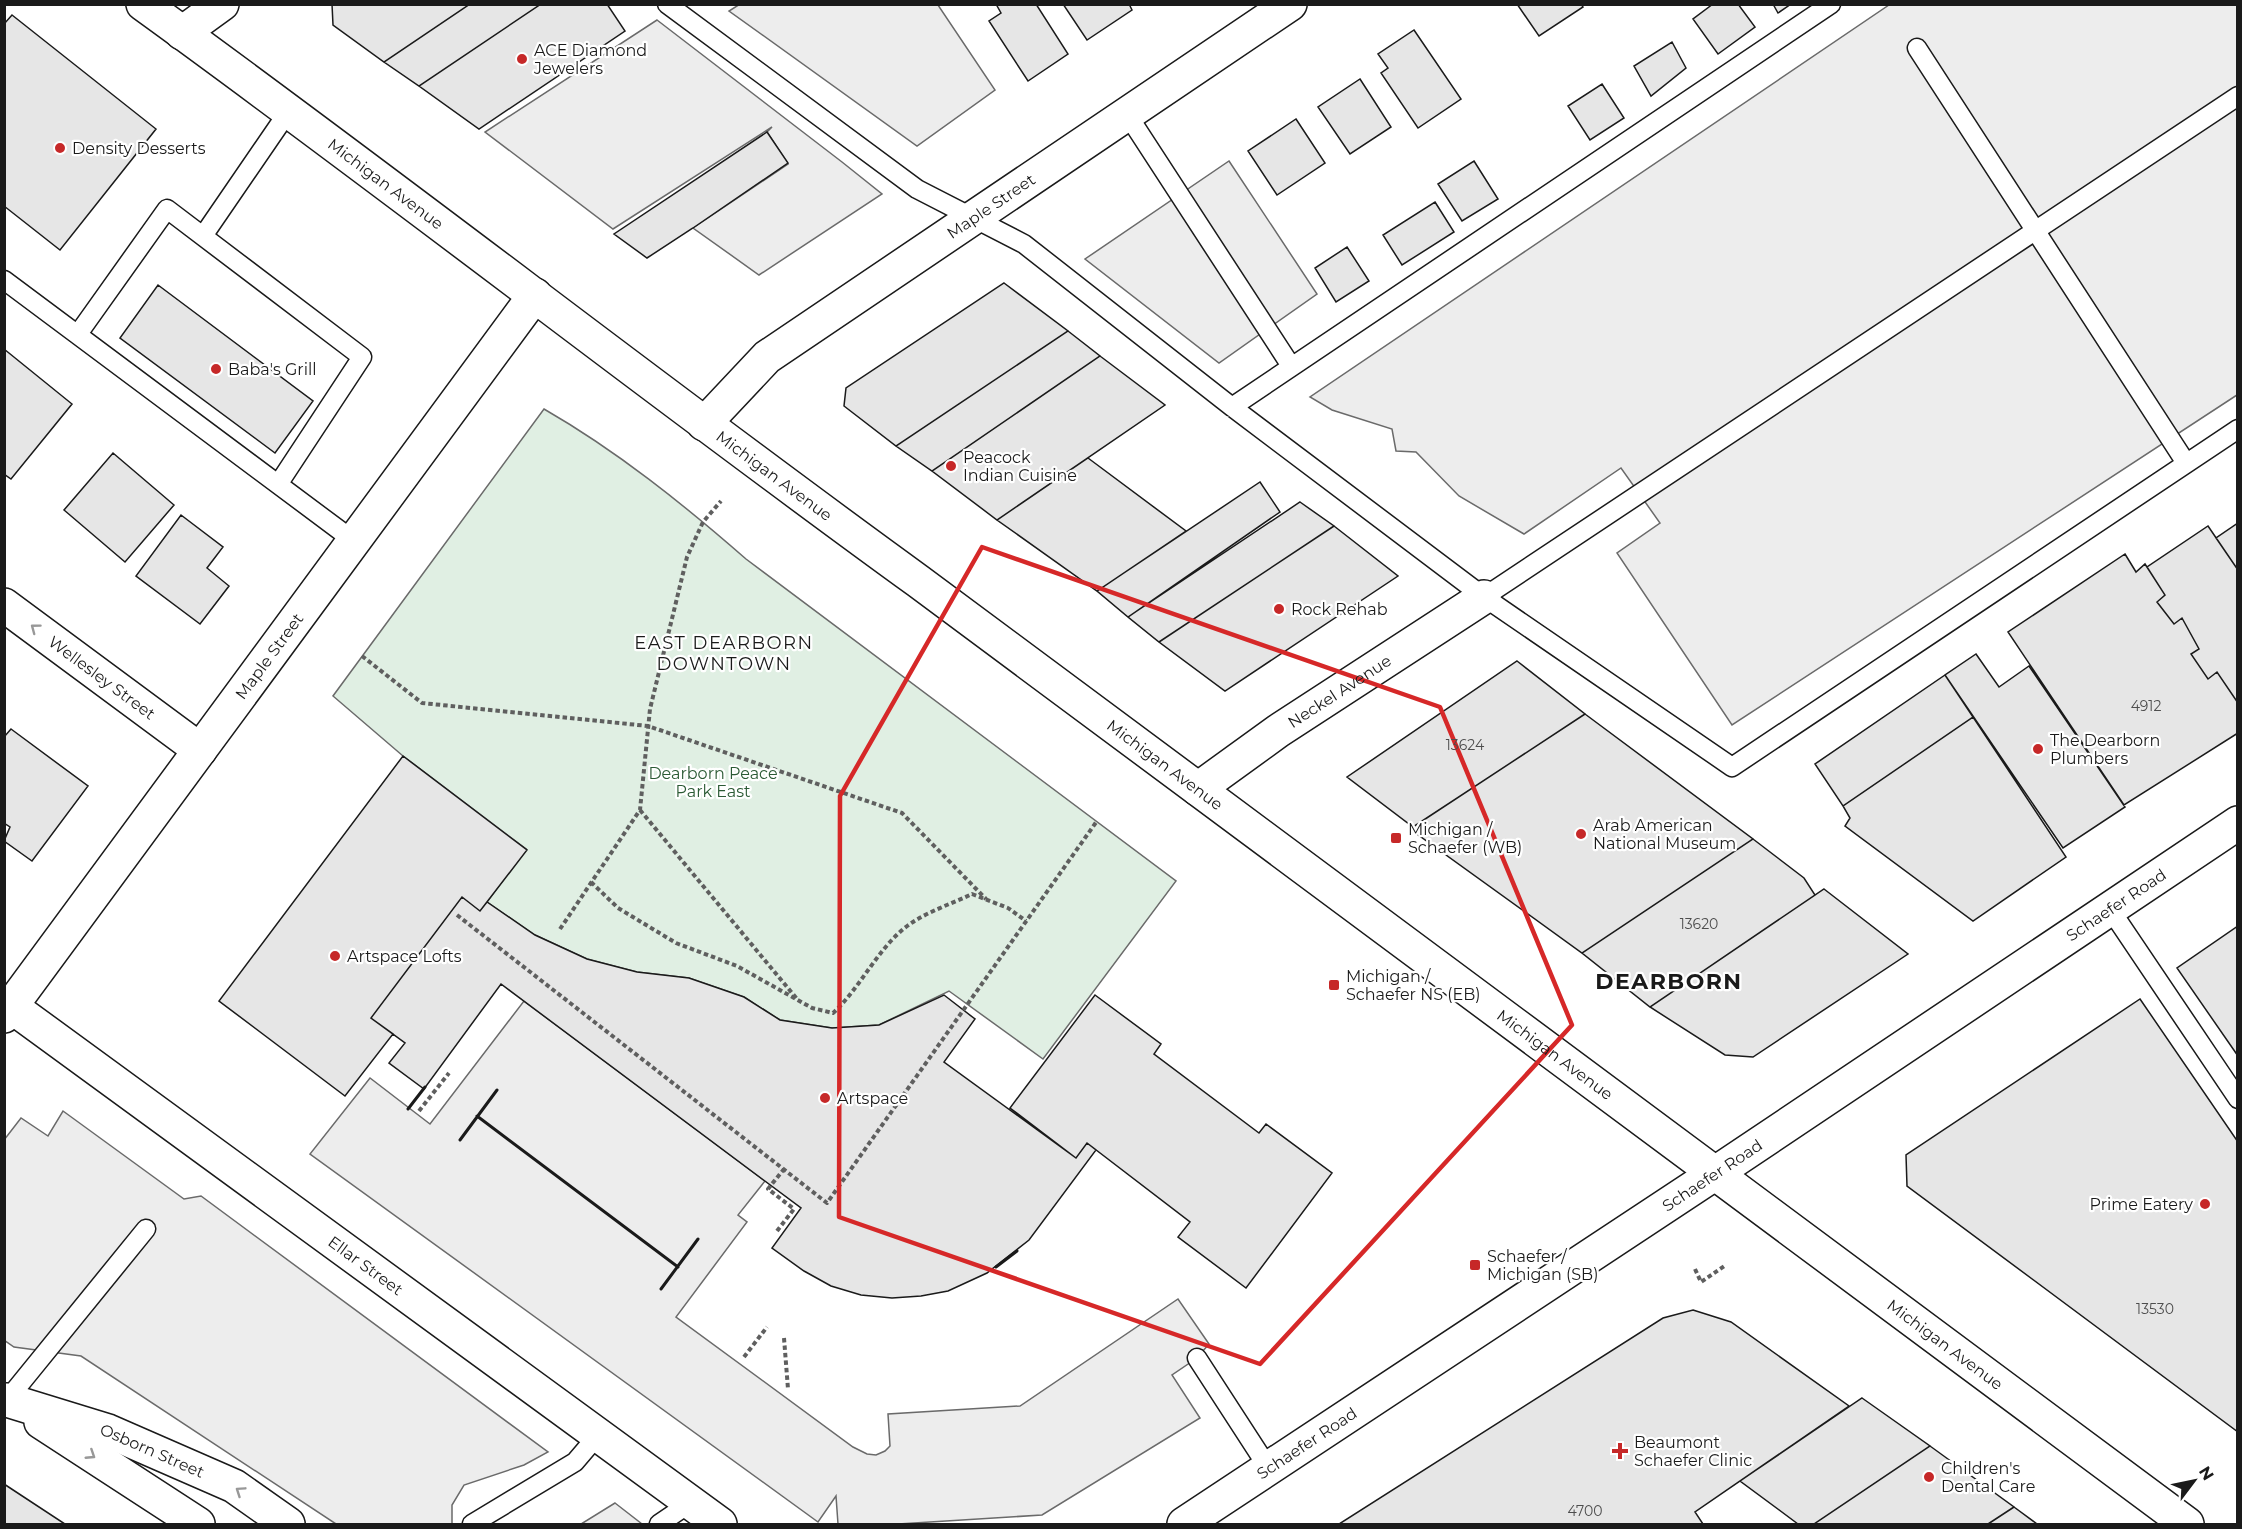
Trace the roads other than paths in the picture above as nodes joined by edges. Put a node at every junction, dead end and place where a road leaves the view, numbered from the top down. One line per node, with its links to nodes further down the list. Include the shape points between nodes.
1 (144, 4): 6 (main road, Michigan Avenue)
2 (222, 4): 6 (main road)
3 (668, 4): 11 (lane, via 917,189)
4 (1290, 4): 10 (main road, Maple Street)
5 (1831, 4): 17 (lane)
6 (182, 33): 9 (main road, Michigan Avenue)
7 (1917, 48): 12 (lane)
8 (2235, 103): 12 (lane)
9 (288, 112): 13 (lane); 15 (main road, Michigan Avenue)
10 (1126, 114): 11 (main road, Maple Street); 17 (lane)
11 (970, 218): 18 (lane, via 1023,244); 19 (main road, Maple Street, via 767,357)
12 (2036, 230): 21 (lane); 24 (lane)
13 (203, 236): 16 (lane, via 166,209); 22 (lane, via 362,357)
14 (4, 280): 16 (lane)
15 (535, 295): 19 (main road, Michigan Avenue); 23 (main road, Maple Street)
16 (78, 334): 22 (lane)
17 (1291, 366): 18 (lane)
18 (1232, 407): 24 (lane)
19 (704, 424): 27 (main road, Michigan Avenue)
20 (2238, 429): 21 (lane)
21 (2187, 463): 24 (lane, via 1732,767)
22 (279, 483): 23 (lane)
23 (354, 541): 26 (main road, Maple Street)
24 (1484, 597): 27 (main road, Neckel Avenue, via 1278,731)
25 (4, 605): 26 (main road, Wellesley Street, one-way to 25)
26 (200, 750): 30 (main road, Maple Street)
27 (1198, 789): 32 (main road, Michigan Avenue)
28 (2238, 823): 29 (main road, Schaefer Road)
29 (2110, 909): 31 (lane); 32 (main road, Schaefer Road)
30 (8, 1011): 36 (main road, Ellar Street)
31 (2238, 1099)
32 (1714, 1174): 37 (main road, Schaefer Road); 45 (main road, Michigan Avenue)
33 (146, 1229): 35 (lane)
34 (1197, 1358): 37 (lane)
35 (6, 1399): 39 (main road, Osborn Street, one-way to 39); 40 (main road, Osborn Street, one-way to 35, via 234,1486 108,1431)
36 (598, 1435): 38 (main road, Ellar Street); 41 (lane, via 575,1462)
37 (1269, 1469): 44 (main road, Schaefer Road)
38 (690, 1503): 42 (lane); 43 (main road, Ellar Street)
39 (198, 1524)
40 (288, 1524)
41 (472, 1524)
42 (659, 1524)
43 (720, 1524)
44 (1184, 1524)
45 (2187, 1524)

